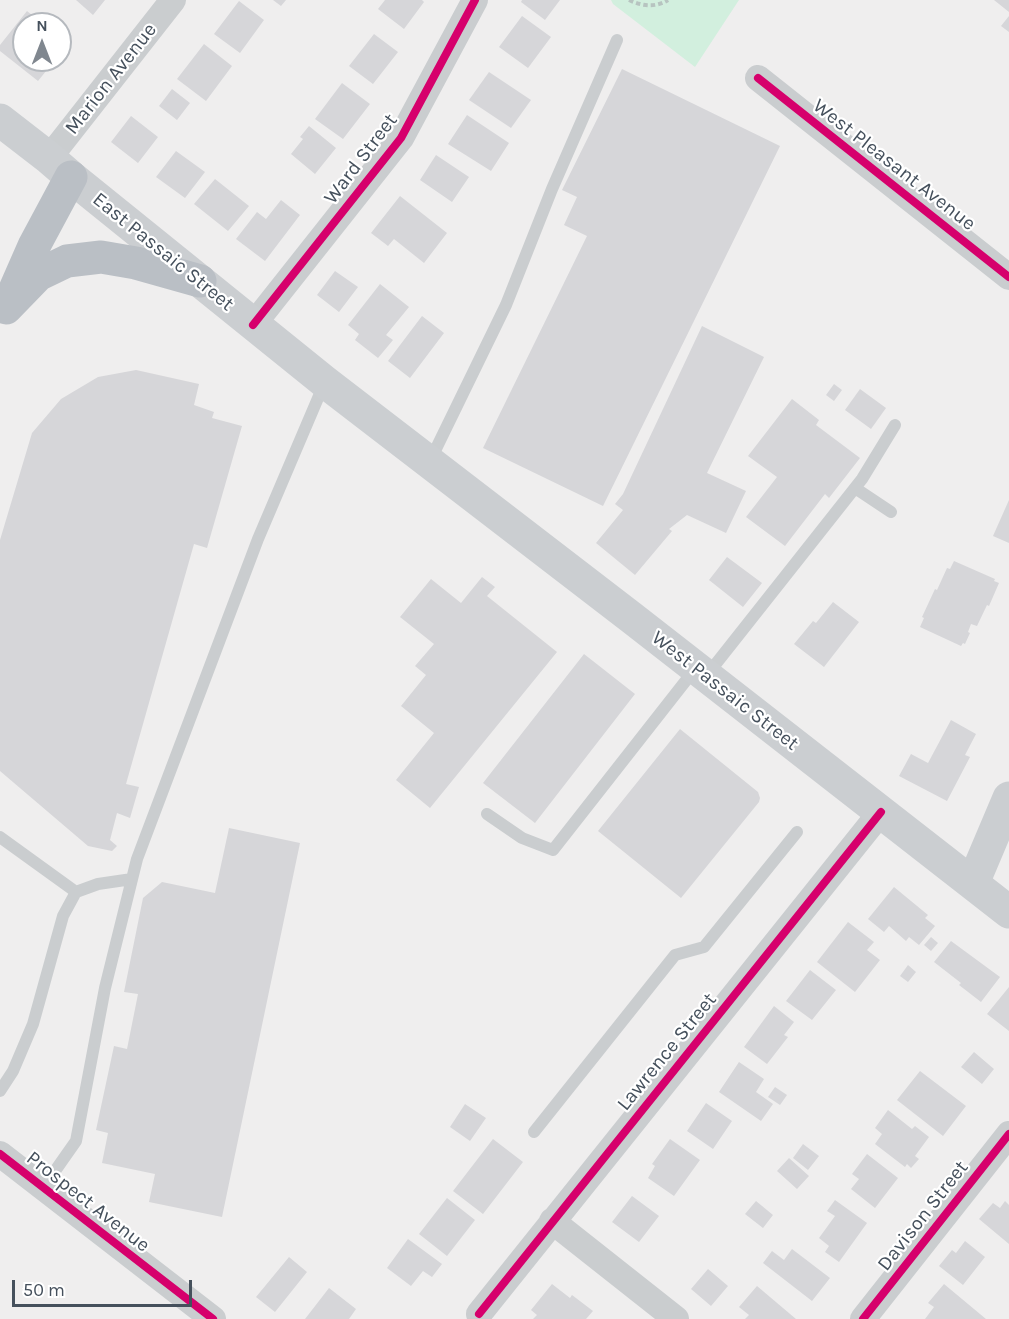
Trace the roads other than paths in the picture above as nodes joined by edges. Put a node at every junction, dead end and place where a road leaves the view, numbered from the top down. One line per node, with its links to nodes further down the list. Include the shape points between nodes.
1 (173, 0): 6 (street, Marion Avenue)
2 (475, 0): 10 (street, Ward Street, via 401,138)
3 (617, 40): 13 (lane)
4 (758, 78): 7 (street, West Pleasant Avenue)
5 (0, 120): 6 (main road, East Passaic Street)
6 (60, 168): 8 (main road, East Passaic Street); 9 (highway, via 34,246)
7 (1009, 278)
8 (200, 281): 9 (highway, via 136,263 102,258 67,261 38,275); 10 (main road, East Passaic Street)
9 (3, 316)
10 (253, 324): 11 (main road, East Passaic Street)
11 (325, 382): 13 (main road, East Passaic Street); 22 (lane, via 254,550 154,811)
12 (895, 425): 14 (lane)
13 (435, 467): 16 (main road, West Passaic Street)
14 (855, 489): 15 (lane); 16 (lane)
15 (891, 512)
16 (701, 672): 18 (main road, West Passaic Street); 19 (lane, via 553,850 522,838)
17 (1009, 798): 23 (main road)
18 (881, 812): 23 (main road, West Passaic Street); 31 (street, Lawrence Street)
19 (487, 814)
20 (797, 832): 27 (lane, via 704,947 675,955)
21 (0, 837): 24 (lane)
22 (132, 879): 24 (lane); 30 (lane, via 105,988 76,1141)
23 (973, 883): 25 (main road, West Passaic Street)
24 (76, 892): 26 (lane, via 63,916 33,1024)
25 (1009, 912)
26 (0, 1091)
27 (534, 1132)
28 (1009, 1134): 35 (street, Davison Street)
29 (0, 1154): 30 (street, Prospect Avenue)
30 (43, 1188): 33 (street, Prospect Avenue)
31 (552, 1221): 32 (street, Lawrence Street); 34 (street)
32 (479, 1314)
33 (213, 1319)
34 (676, 1319)
35 (863, 1319)

